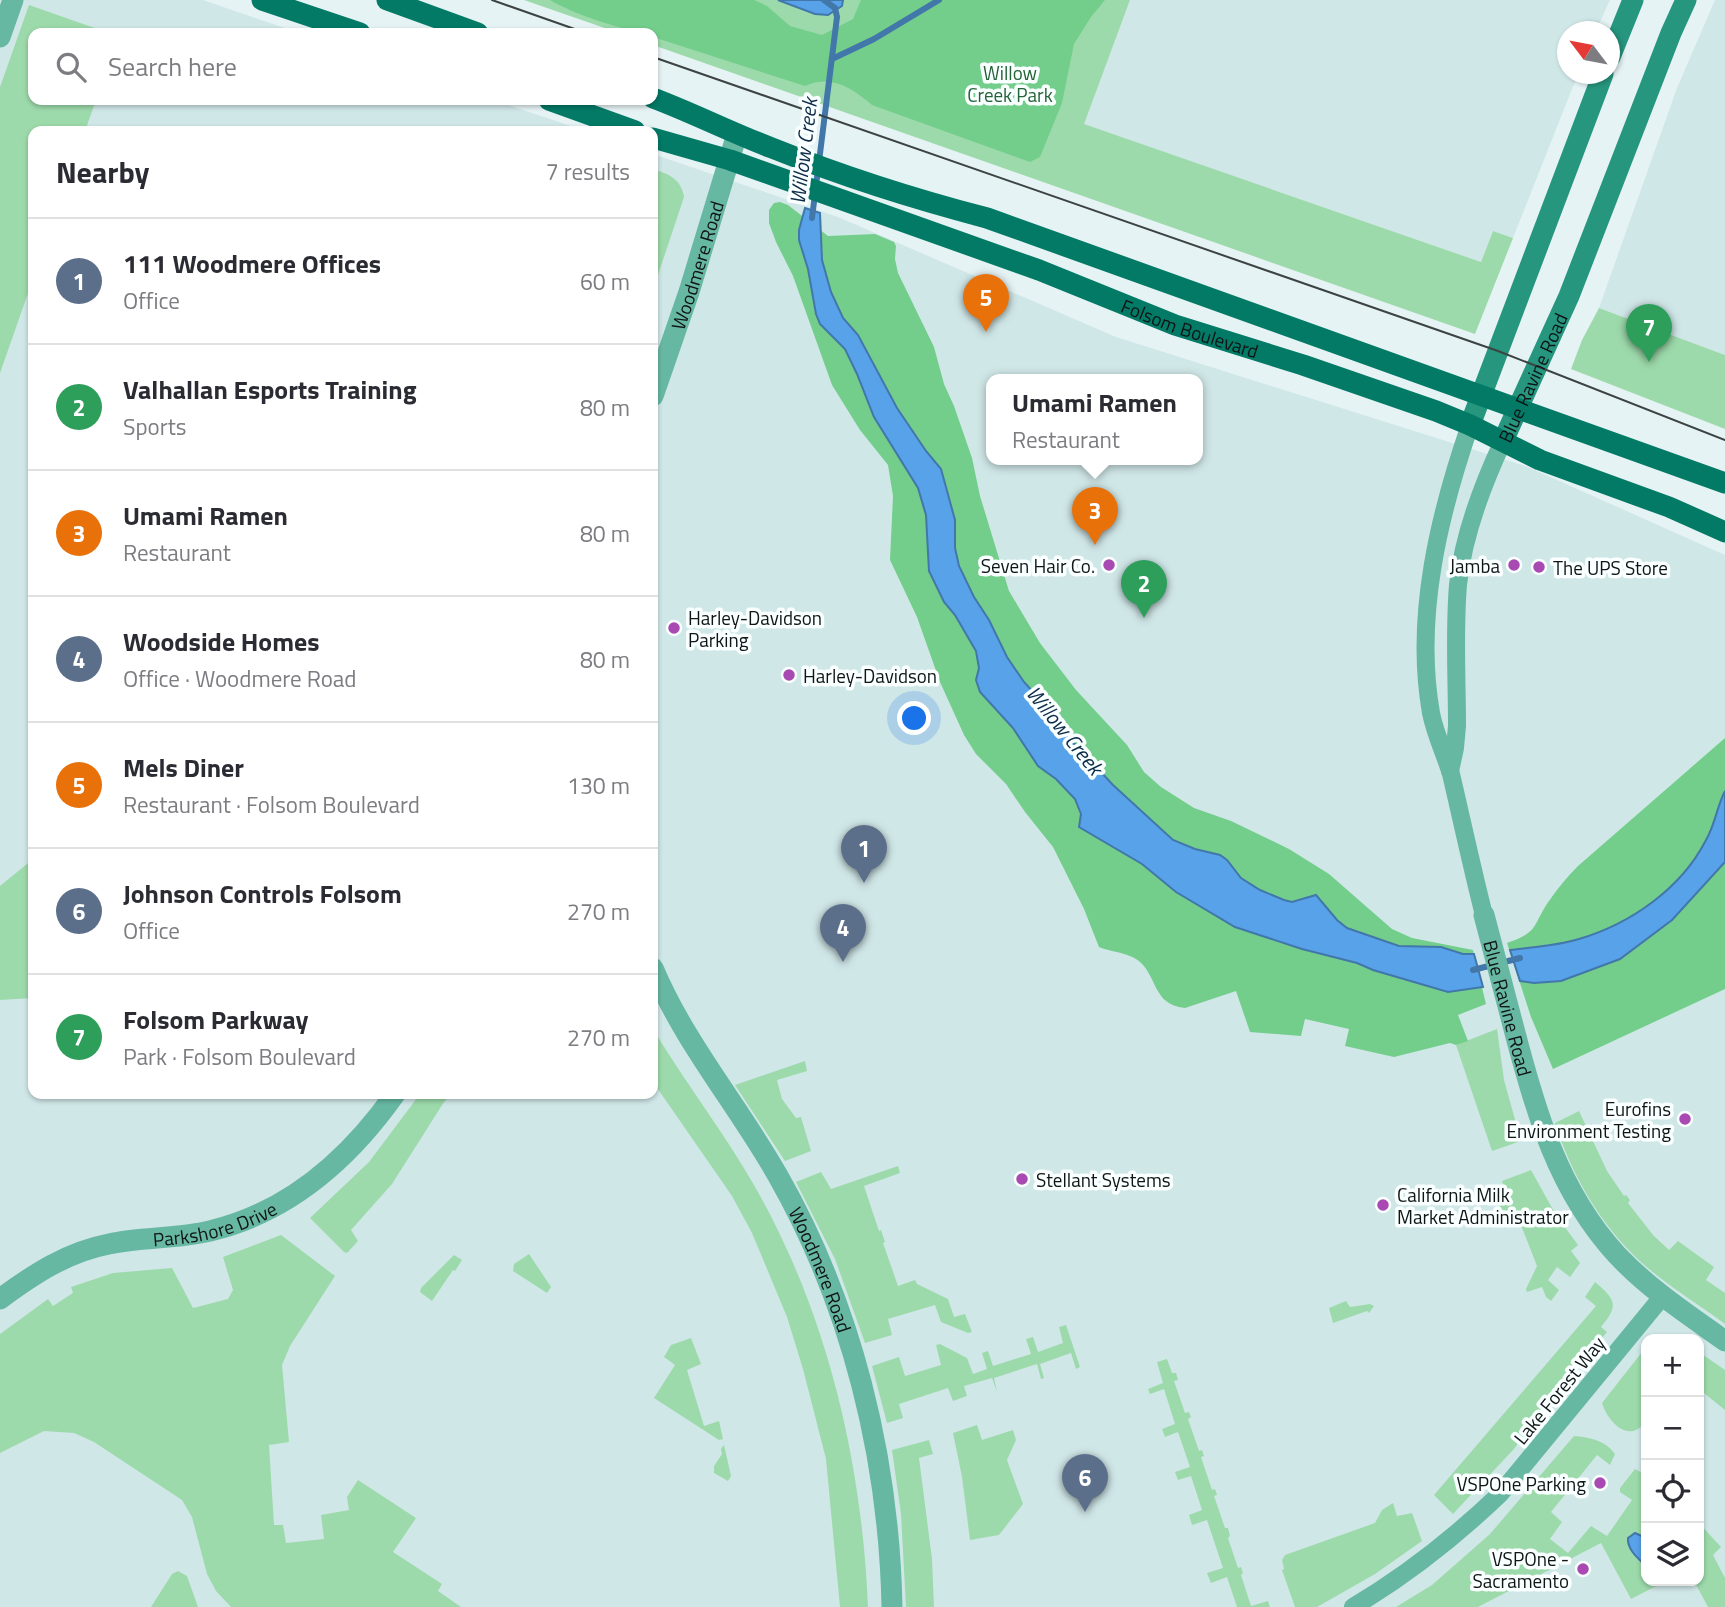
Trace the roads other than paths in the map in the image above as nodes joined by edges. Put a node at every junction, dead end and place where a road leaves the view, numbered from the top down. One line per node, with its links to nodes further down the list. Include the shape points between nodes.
1 (13, 0): 9 (street)
2 (262, 0): 6 (main road)
3 (387, 0): 7 (main road)
4 (1633, 0): 8 (main road)
5 (1686, 0): 19 (main road, Blue Ravine Road, via 1569,296)
6 (345, 28)
7 (464, 28)
8 (1620, 31)
9 (0, 37)
10 (1598, 84): 18 (main road, Blue Ravine Road)
11 (658, 100): 14 (main road, Folsom Boulevard)
12 (562, 105): 13 (main road)
13 (621, 126)
14 (737, 134): 16 (street, Woodmere Road); 18 (main road, Folsom Boulevard, via 927,202 988,218)
15 (658, 139): 16 (main road, Folsom Boulevard)
16 (730, 160): 17 (street, Woodmere Road); 20 (main road, Folsom Boulevard, via 1039,270 1175,325)
17 (658, 382)
18 (1481, 396): 19 (main road, Folsom Boulevard); 20 (main road, Blue Ravine Road)
19 (1518, 408): 21 (main road, Blue Ravine Road); 22 (main road, Folsom Boulevard)
20 (1471, 425): 21 (main road, Folsom Boulevard); 24 (street, Blue Ravine Road, via 1446,502 1430,577 1428,687 1431,715)
21 (1503, 441): 23 (main road, Folsom Boulevard, via 1540,460); 24 (street, Blue Ravine Road, via 1481,491 1458,584 1457,726)
22 (1725, 483)
23 (1725, 532)
24 (1450, 771): 25 (street, Blue Ravine Road)
25 (1485, 915): 28 (street, Blue Ravine Road, via 1532,1098 1561,1174 1607,1243)
26 (658, 980): 31 (street, Woodmere Road, via 688,1038 779,1178 833,1294 873,1431 884,1494)
27 (391, 1099): 29 (street, Parkshore Drive, via 359,1142 324,1175 271,1209 212,1231 108,1244 74,1254)
28 (1662, 1297): 30 (street, Blue Ravine Road); 32 (street, Lake Forest Way, via 1500,1494 1421,1563)
29 (0, 1299)
30 (1725, 1341)
31 (891, 1607)
32 (1353, 1607)

